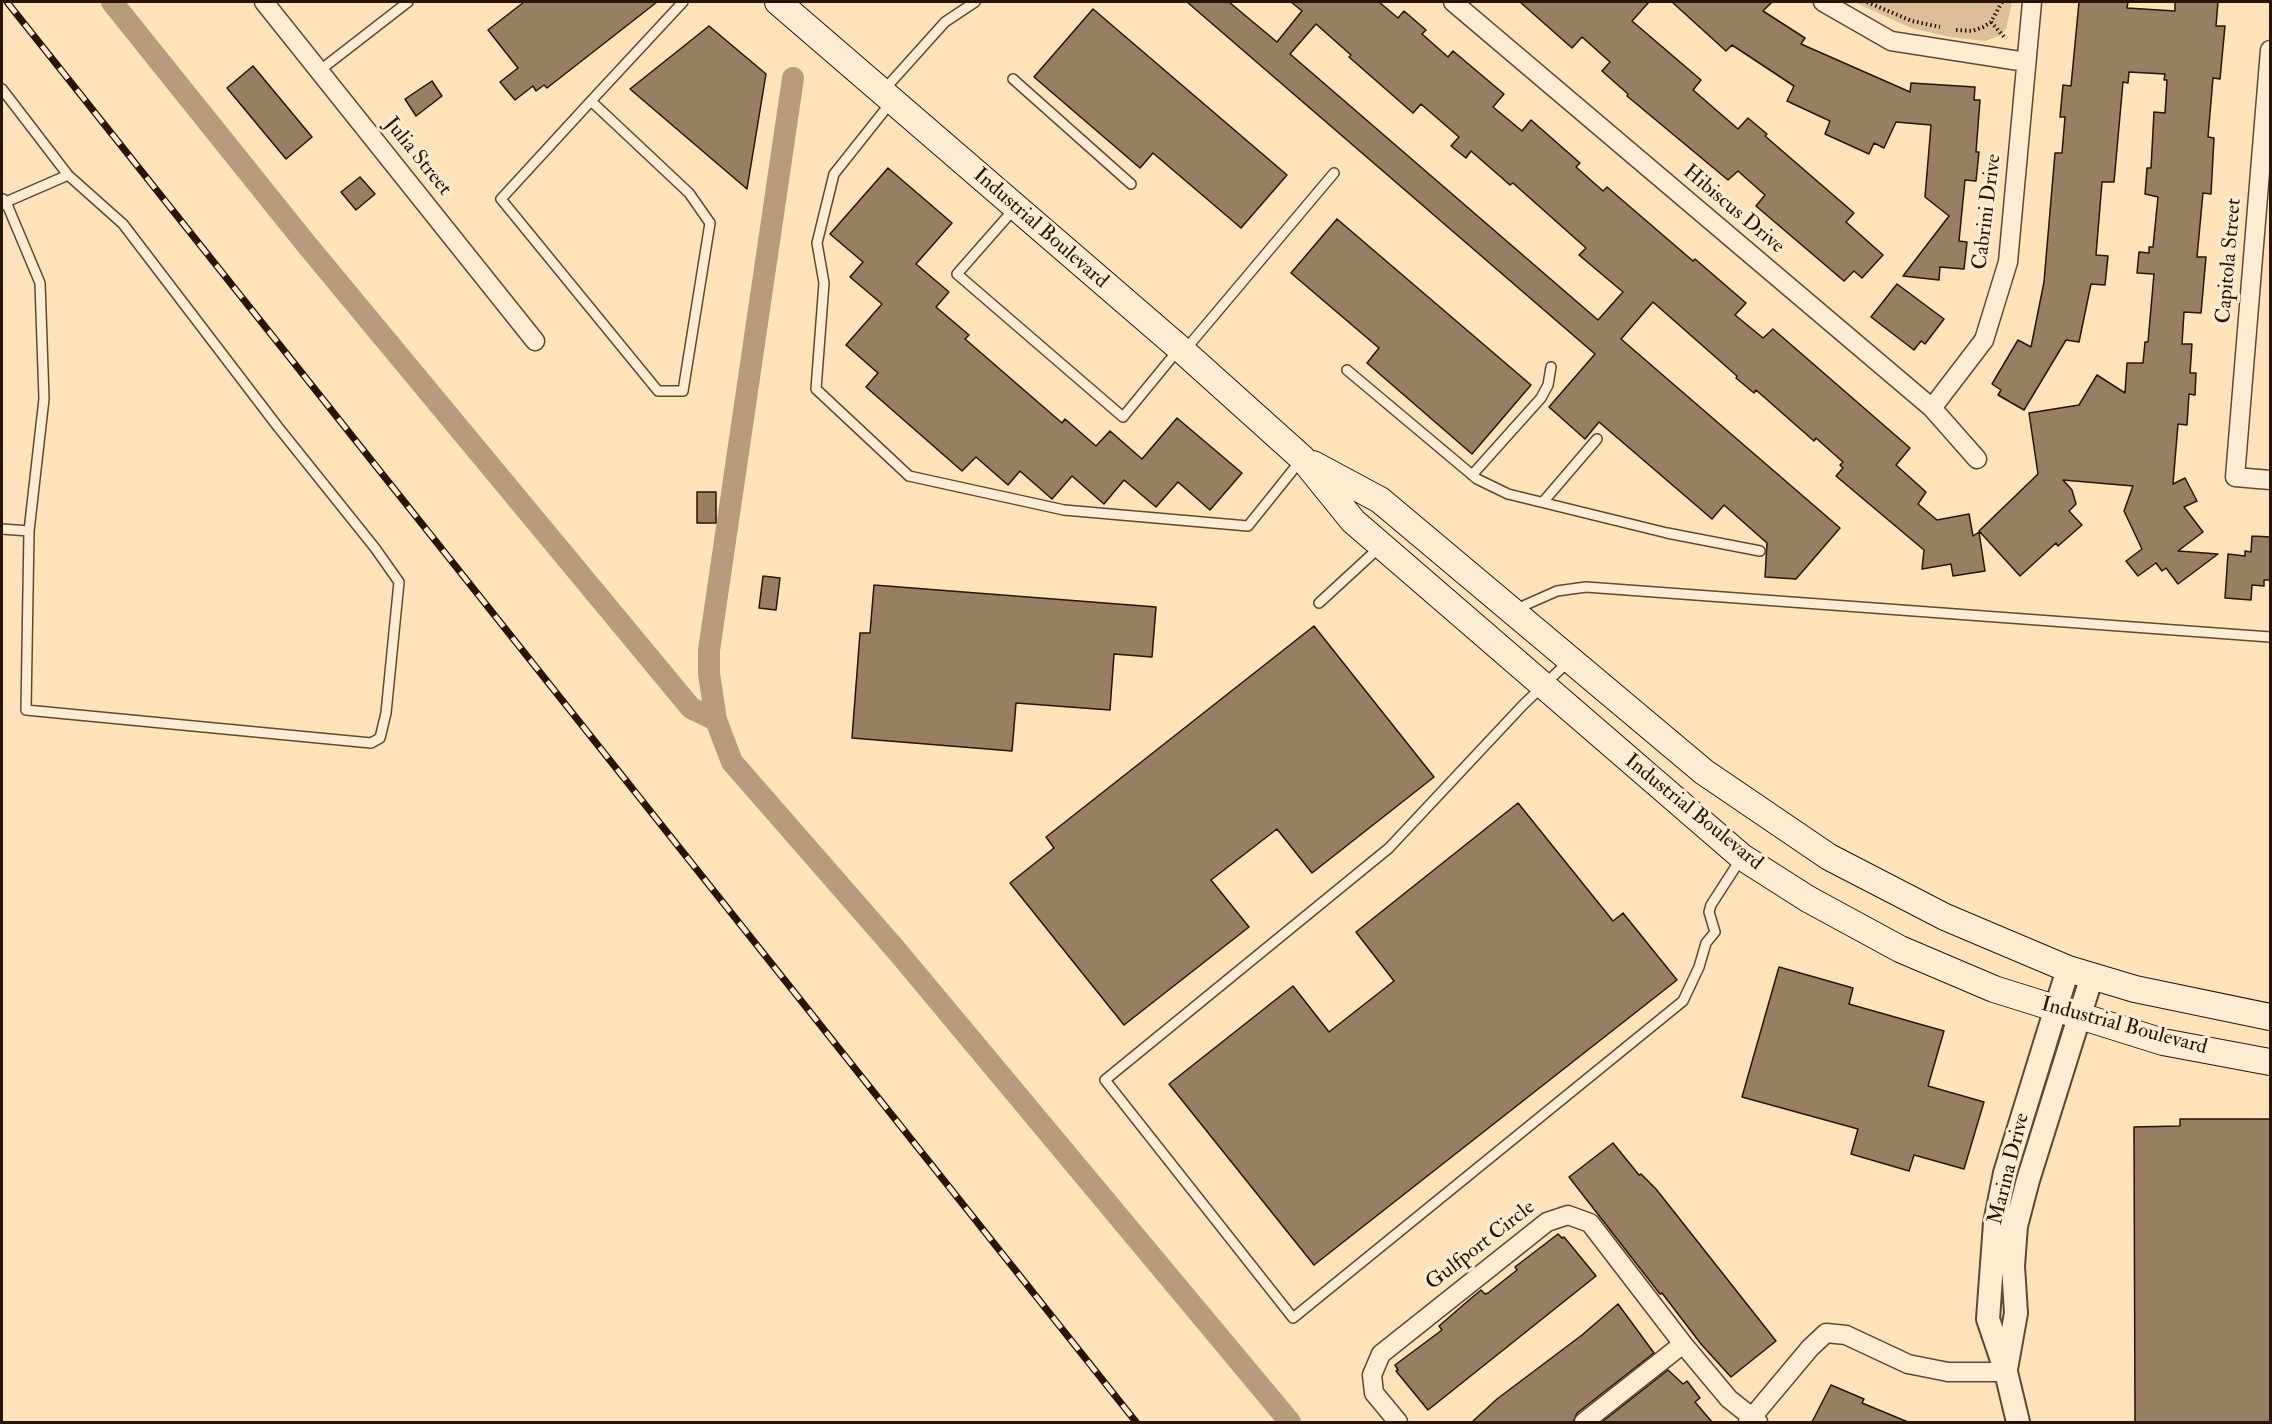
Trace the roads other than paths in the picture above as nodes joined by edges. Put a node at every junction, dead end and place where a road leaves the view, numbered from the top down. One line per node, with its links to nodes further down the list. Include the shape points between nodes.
1 (264, 2): 11 (street, Julia Street)
2 (408, 2): 11 (lane)
3 (683, 2): 15 (lane)
4 (778, 2): 14 (main road, Industrial Boulevard)
5 (975, 2): 14 (lane, via 945,22)
6 (1453, 2): 26 (street, Hibiscus Drive)
7 (1822, 2): 10 (street, via 1891,41)
8 (2032, 2): 10 (street, Cabrini Drive)
9 (2271, 50): 20 (street, Capitola Street)
10 (2026, 62): 26 (street, Cabrini Drive, via 2008,262 1984,340)
11 (319, 71): 22 (street, Julia Street)
12 (1013, 79): 18 (lane)
13 (2, 89): 17 (lane)
14 (887, 97): 21 (main road, Industrial Boulevard); 28 (lane, via 834,174 817,243 824,283 816,389 909,476 1064,510 1248,526)
15 (591, 101): 15 (lane, via 501,199 658,391 683,392 710,223 690,193)
16 (1334, 172): 23 (lane)
17 (68, 174): 19 (lane); 34 (lane, via 123,224 399,582 380,738 371,742 26,710)
18 (1131, 184)
19 (3, 202): 34 (lane, via 40,283 44,399)
20 (2264, 203): 31 (street, Capitola Street, via 2235,477)
21 (1015, 208): 23 (main road, Industrial Boulevard); 23 (lane, via 957,274 1123,417)
22 (535, 340)
23 (1182, 350): 28 (main road, Industrial Boulevard)
24 (1551, 367): 30 (lane, via 1541,398)
25 (1347, 370): 30 (lane)
26 (1932, 408): 29 (street, Hibiscus Drive)
27 (1597, 439): 32 (lane)
28 (1302, 458): 35 (main road, Industrial Boulevard, via 1353,521); 38 (main road, Industrial Boulevard, via 1380,500)
29 (1977, 459)
30 (1472, 475): 32 (lane, via 1508,494)
31 (2271, 480)
32 (1543, 502): 36 (lane)
33 (2, 529): 34 (lane)
34 (30, 531)
35 (1381, 546): 37 (lane); 41 (main road, Industrial Boulevard)
36 (1760, 551)
37 (1319, 603)
38 (1512, 611): 39 (lane, via 1557,591 1586,587); 40 (main road, Industrial Boulevard)
39 (2271, 637)
40 (1570, 660): 41 (lane); 43 (main road, Industrial Boulevard, via 1704,772 1829,858 1945,917)
41 (1543, 686): 42 (main road, Industrial Boulevard); 42 (lane, via 1389,848 1105,1080 1293,1317 1683,1001 1706,943 1715,932 1710,905)
42 (1742, 857): 44 (main road, Industrial Boulevard, via 1808,899 1900,949 1994,989)
43 (2080, 972): 44 (street, Marina Drive); 45 (main road, Industrial Boulevard, via 2173,998)
44 (2068, 1014): 46 (main road, Industrial Boulevard, via 2163,1042); 48 (street, Marina Drive, via 2016,1226 2016,1313)
45 (2271, 1017)
46 (2271, 1062)
47 (1683, 1344): 49 (street, Gulfport Circle); 50 (street, Gulfport Circle, via 1590,1223 1561,1215 1547,1222 1381,1354 1371,1375 1374,1393); 51 (street)
48 (2006, 1372): 49 (street, via 1948,1372 1908,1364 1832,1332 1821,1336 1810,1348); 52 (street, Marina Drive)
49 (1753, 1421)
50 (1398, 1422)
51 (1584, 1422)
52 (2018, 1422)

